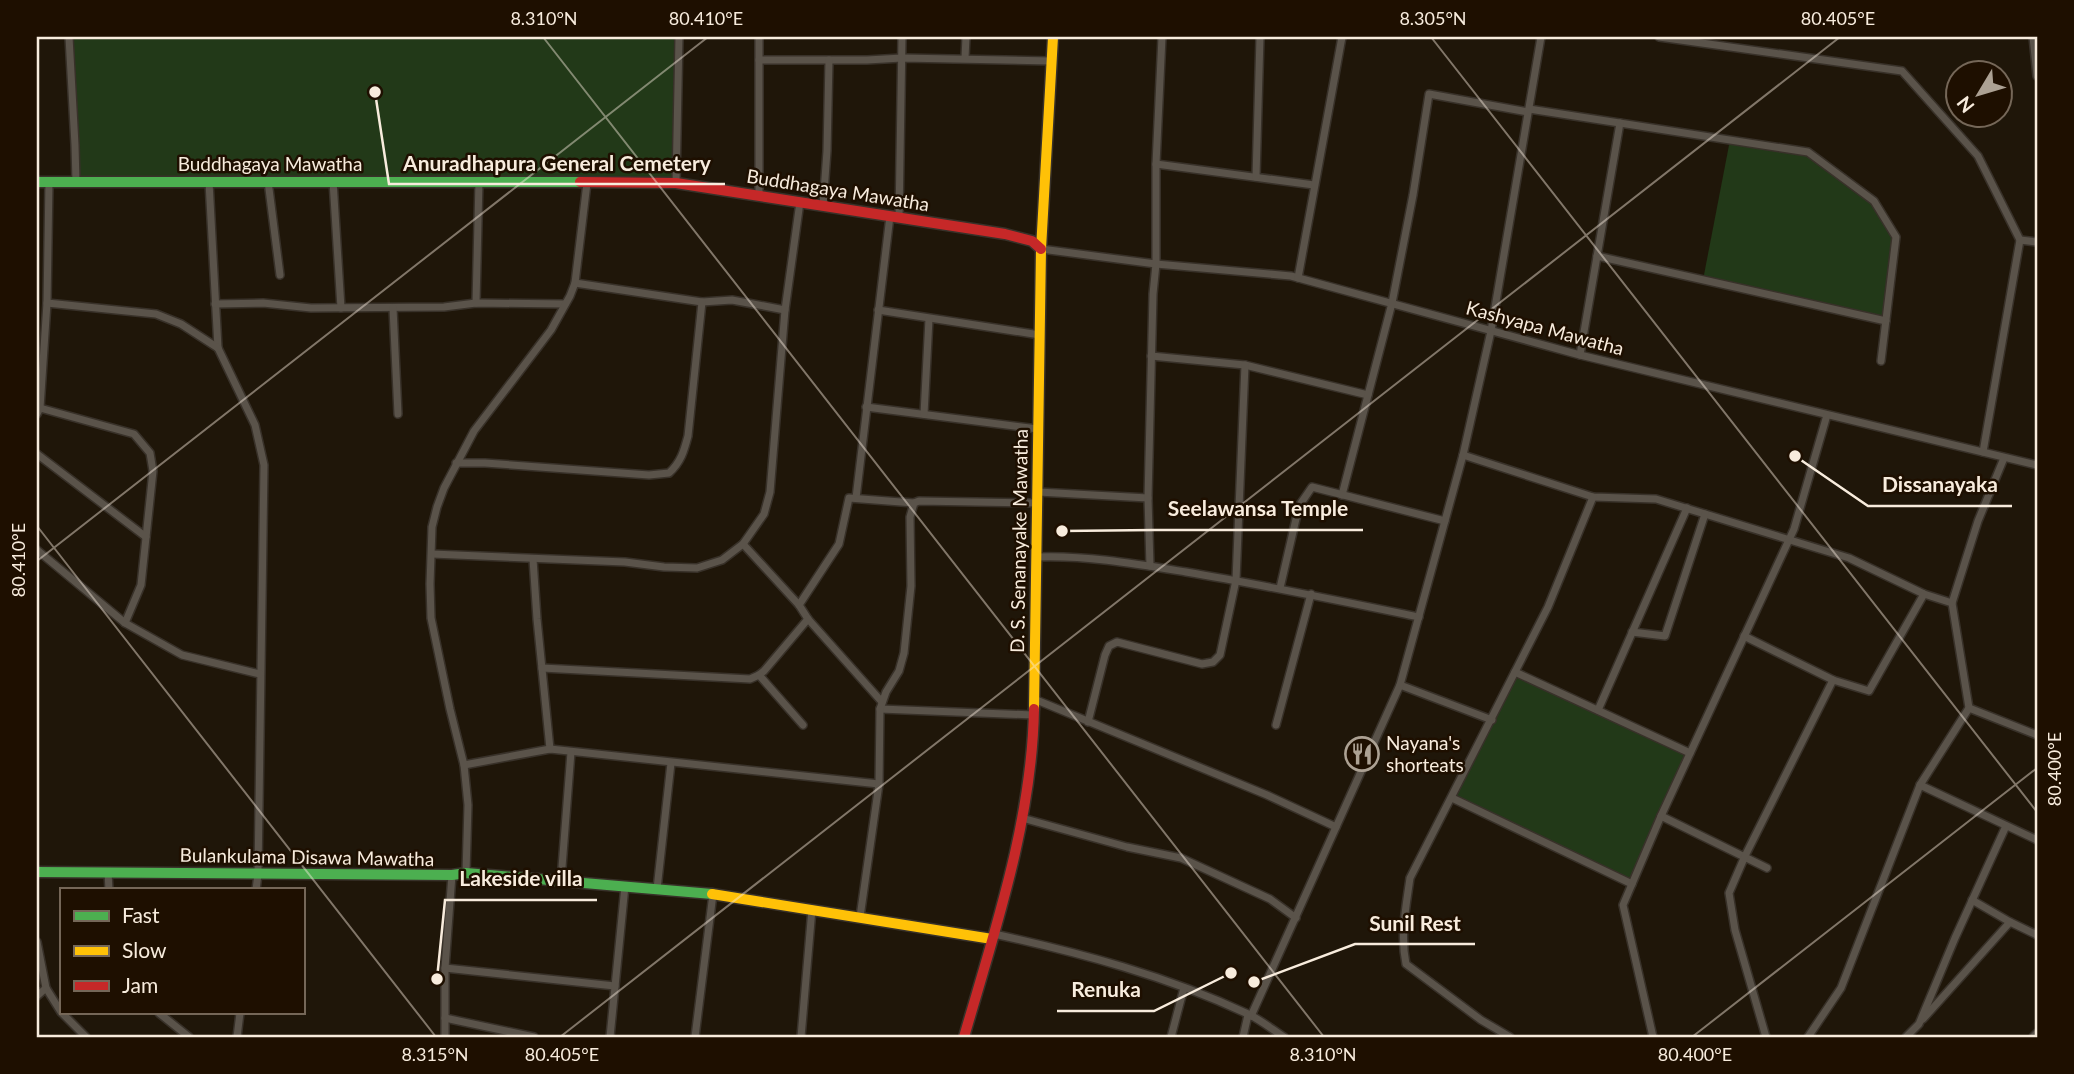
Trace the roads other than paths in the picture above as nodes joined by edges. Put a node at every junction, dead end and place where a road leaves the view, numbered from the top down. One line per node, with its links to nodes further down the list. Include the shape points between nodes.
1 (69, 37): 27 (street)
2 (679, 37): 31 (street)
3 (759, 37): 15 (street)
4 (902, 37): 13 (street)
5 (967, 37): 14 (street)
6 (1053, 37): 17 (main road, D. S. Senanayake Mawatha)
7 (1162, 37): 21 (street)
8 (1260, 37): 22 (street)
9 (1342, 37): 32 (street)
10 (1541, 37): 19 (street)
11 (1659, 37): 37 (street, via 1902,71 1978,156)
12 (2033, 37): 18 (street)
13 (902, 58): 14 (street); 16 (street); 36 (street)
14 (965, 58): 17 (street)
15 (759, 60): 16 (street); 33 (street)
16 (829, 60): 35 (street)
17 (1051, 61): 39 (main road, D. S. Senanayake Mawatha)
18 (2037, 76)
19 (1529, 110): 20 (street); 48 (street, via 1429,94); 57 (street)
20 (1620, 123): 40 (street); 56 (street, via 1808,152 1874,201 1896,237)
21 (1156, 164): 22 (street); 41 (street)
22 (1256, 177): 32 (street)
23 (268, 181): 24 (main road, Buddhagaya Mawatha); 28 (main road, Buddhagaya Mawatha); 42 (street)
24 (333, 181): 25 (main road, Buddhagaya Mawatha); 51 (street)
25 (479, 181): 30 (main road, Buddhagaya Mawatha); 47 (street)
26 (49, 182): 27 (main road, Buddhagaya Mawatha); 29 (main road, Buddhagaya Mawatha); 46 (street)
27 (76, 182): 28 (main road, Buddhagaya Mawatha)
28 (209, 182): 49 (street)
29 (37, 183)
30 (587, 183): 31 (main road, Buddhagaya Mawatha); 44 (street)
31 (676, 183): 33 (main road, Buddhagaya Mawatha)
32 (1314, 185): 43 (street)
33 (759, 195): 34 (main road, Buddhagaya Mawatha)
34 (800, 202): 35 (main road, Buddhagaya Mawatha); 53 (street)
35 (823, 206): 36 (main road, Buddhagaya Mawatha)
36 (894, 217): 39 (main road, Buddhagaya Mawatha, via 1024,238); 54 (street)
37 (2020, 240): 38 (street); 71 (street)
38 (2037, 242)
39 (1041, 249): 41 (street, Kashyapa Mawatha); 58 (main road, D. S. Senanayake Mawatha)
40 (1597, 256): 56 (street); 60 (street)
41 (1156, 264): 43 (street, Kashyapa Mawatha); 61 (street)
42 (280, 275)
43 (1298, 278): 48 (street, Kashyapa Mawatha)
44 (575, 283): 45 (street); 50 (street)
45 (702, 302): 53 (street, via 732,300); 75 (street, via 688,436 678,465 669,473)
46 (47, 303): 59 (street, via 156,314); 66 (street)
47 (476, 303): 50 (street); 52 (street)
48 (1392, 303): 57 (street, Kashyapa Mawatha); 64 (street)
49 (215, 304): 51 (street); 59 (street)
50 (565, 304): 75 (street)
51 (341, 308): 52 (street)
52 (393, 308): 67 (street)
53 (785, 310): 88 (street, via 770,492 764,514)
54 (878, 310): 55 (street); 65 (street)
55 (929, 319): 58 (street); 68 (street)
56 (1886, 321): 62 (street)
57 (1491, 331): 60 (street, Kashyapa Mawatha); 73 (street)
58 (1040, 335): 70 (main road, D. S. Senanayake Mawatha)
59 (218, 348): 107 (street, via 255,425 264,464)
60 (1580, 355): 69 (street, Kashyapa Mawatha)
61 (1151, 356): 63 (street); 81 (street)
62 (1881, 361)
63 (1245, 365): 64 (street); 94 (street)
64 (1368, 395): 77 (street)
65 (866, 407): 68 (street); 79 (street)
66 (38, 411): 86 (street, via 134,434 143,443 153,471)
67 (398, 414)
68 (924, 414): 70 (street)
69 (1827, 415): 71 (street, Kashyapa Mawatha); 87 (street)
70 (1038, 429): 80 (main road, D. S. Senanayake Mawatha)
71 (1983, 452): 74 (street, Kashyapa Mawatha)
72 (37, 454): 86 (street)
73 (1463, 455): 78 (street); 85 (street)
74 (2004, 458): 76 (street, Kashyapa Mawatha); 98 (street, via 1978,520)
75 (456, 463): 90 (street, via 436,507)
76 (2037, 465)
77 (1342, 495): 85 (street); 95 (street, via 1312,487 1299,506)
78 (1592, 497): 83 (street, via 1657,499); 106 (street)
79 (856, 498): 82 (street); 99 (street, via 849,498 839,544)
80 (1038, 498): 81 (street); 82 (street); 91 (main road, D. S. Senanayake Mawatha)
81 (1148, 498): 93 (street)
82 (914, 503): 112 (street, via 904,653)
83 (1687, 508): 84 (street); 103 (street)
84 (1706, 514): 87 (street); 103 (street, via 1665,636)
85 (1445, 521): 100 (street)
86 (146, 537): 102 (street, via 141,585)
87 (1789, 540): 97 (street, via 1849,558); 104 (street)
88 (743, 544): 92 (street, via 722,560 697,568); 99 (street)
89 (37, 550): 102 (street)
90 (432, 554): 92 (street); 125 (street, via 431,618)
91 (1036, 557): 93 (street); 111 (main road, D. S. Senanayake Mawatha)
92 (533, 559): 105 (street)
93 (1150, 566): 94 (street)
94 (1236, 580): 95 (street); 117 (street, via 1220,655 1213,662 1202,664 1117,642 1105,655)
95 (1280, 588): 96 (street)
96 (1311, 594): 100 (street); 119 (street)
97 (1924, 594): 98 (street); 109 (street, via 1869,691)
98 (1952, 603): 113 (street)
99 (799, 605): 101 (street)
100 (1419, 617): 110 (street)
101 (808, 619): 108 (street); 112 (street)
102 (125, 623): 107 (street, via 182,655)
103 (1632, 632): 114 (street)
104 (1744, 636): 109 (street); 123 (street)
105 (542, 668): 108 (street, via 735,680); 121 (street)
106 (1516, 672): 114 (street); 116 (street)
107 (260, 674): 139 (street)
108 (760, 676): 118 (street)
109 (1833, 680): 134 (street)
110 (1400, 685): 116 (street); 132 (street)
111 (1034, 699): 115 (main road, D. S. Senanayake Mawatha); 117 (street)
112 (881, 706): 115 (street); 126 (street)
113 (1969, 708): 120 (street); 127 (street)
114 (1598, 710): 123 (street)
115 (1033, 715): 130 (main road, D. S. Senanayake Mawatha)
116 (1492, 720): 128 (street)
117 (1088, 722): 132 (street)
118 (803, 725)
119 (1276, 725)
120 (2037, 735)
121 (550, 749): 122 (street); 125 (street)
122 (571, 752): 124 (street); 141 (street)
123 (1690, 753): 129 (street)
124 (671, 763): 126 (street); 146 (street)
125 (464, 765): 138 (street)
126 (879, 784): 150 (street)
127 (1920, 785): 131 (street); 184 (street, via 1841,988)
128 (1452, 798): 142 (street); 181 (street, via 1410,878 1403,926 1406,964)
129 (1661, 816): 134 (street); 142 (street)
130 (1022, 818): 151 (street, via 1181,858 1270,899); 154 (main road, D. S. Senanayake Mawatha)
131 (2006, 826): 133 (street); 148 (street)
132 (1336, 827): 151 (street)
133 (2037, 840)
134 (1745, 856): 135 (street); 183 (street, via 1729,893)
135 (1767, 868)
136 (37, 872): 137 (main road, Bulankulama Disawa Mawatha)
137 (108, 872): 139 (main road, Bulankulama Disawa Mawatha); 144 (street)
138 (466, 873): 140 (main road, Bulankulama Disawa Mawatha); 141 (main road, Bulankulama Disawa Mawatha)
139 (258, 874): 140 (main road, Bulankulama Disawa Mawatha); 145 (street)
140 (452, 875): 156 (street)
141 (561, 880): 143 (main road, Bulankulama Disawa Mawatha)
142 (1632, 884): 182 (street, via 1623,905)
143 (625, 886): 146 (main road, Bulankulama Disawa Mawatha); 157 (street)
144 (109, 888)
145 (256, 888)
146 (657, 889): 147 (main road, Bulankulama Disawa Mawatha)
147 (713, 894): 149 (main road, Bulankulama Disawa Mawatha); 175 (street)
148 (1972, 900): 152 (street); 167 (street)
149 (812, 909): 150 (main road, Bulankulama Disawa Mawatha); 176 (street)
150 (860, 917): 154 (main road, Bulankulama Disawa Mawatha)
151 (1296, 918): 165 (street)
152 (2010, 922): 153 (street); 167 (street)
153 (2037, 935)
154 (993, 937): 159 (street, via 1042,945); 177 (main road, D. S. Senanayake Mawatha)
155 (37, 942): 158 (street)
156 (444, 968): 157 (street); 166 (street)
157 (615, 986): 174 (street)
158 (46, 988): 160 (street); 161 (street)
159 (1184, 988): 165 (street); 178 (street)
160 (37, 996)
161 (60, 1011)
162 (62, 1014): 169 (street)
163 (160, 1014): 170 (street)
164 (240, 1014): 171 (street)
165 (1250, 1015): 179 (street); 180 (street)
166 (445, 1018): 172 (street); 173 (street)
167 (1919, 1024): 185 (street)
168 (2037, 1032): 186 (street)
169 (86, 1037)
170 (189, 1037)
171 (237, 1037)
172 (445, 1037)
173 (534, 1037)
174 (610, 1037)
175 (695, 1037)
176 (802, 1037)
177 (964, 1037)
178 (1171, 1037)
179 (1243, 1037)
180 (1284, 1037)
181 (1510, 1037)
182 (1653, 1037)
183 (1766, 1037)
184 (1808, 1037)
185 (1906, 1037)
186 (2034, 1037)

